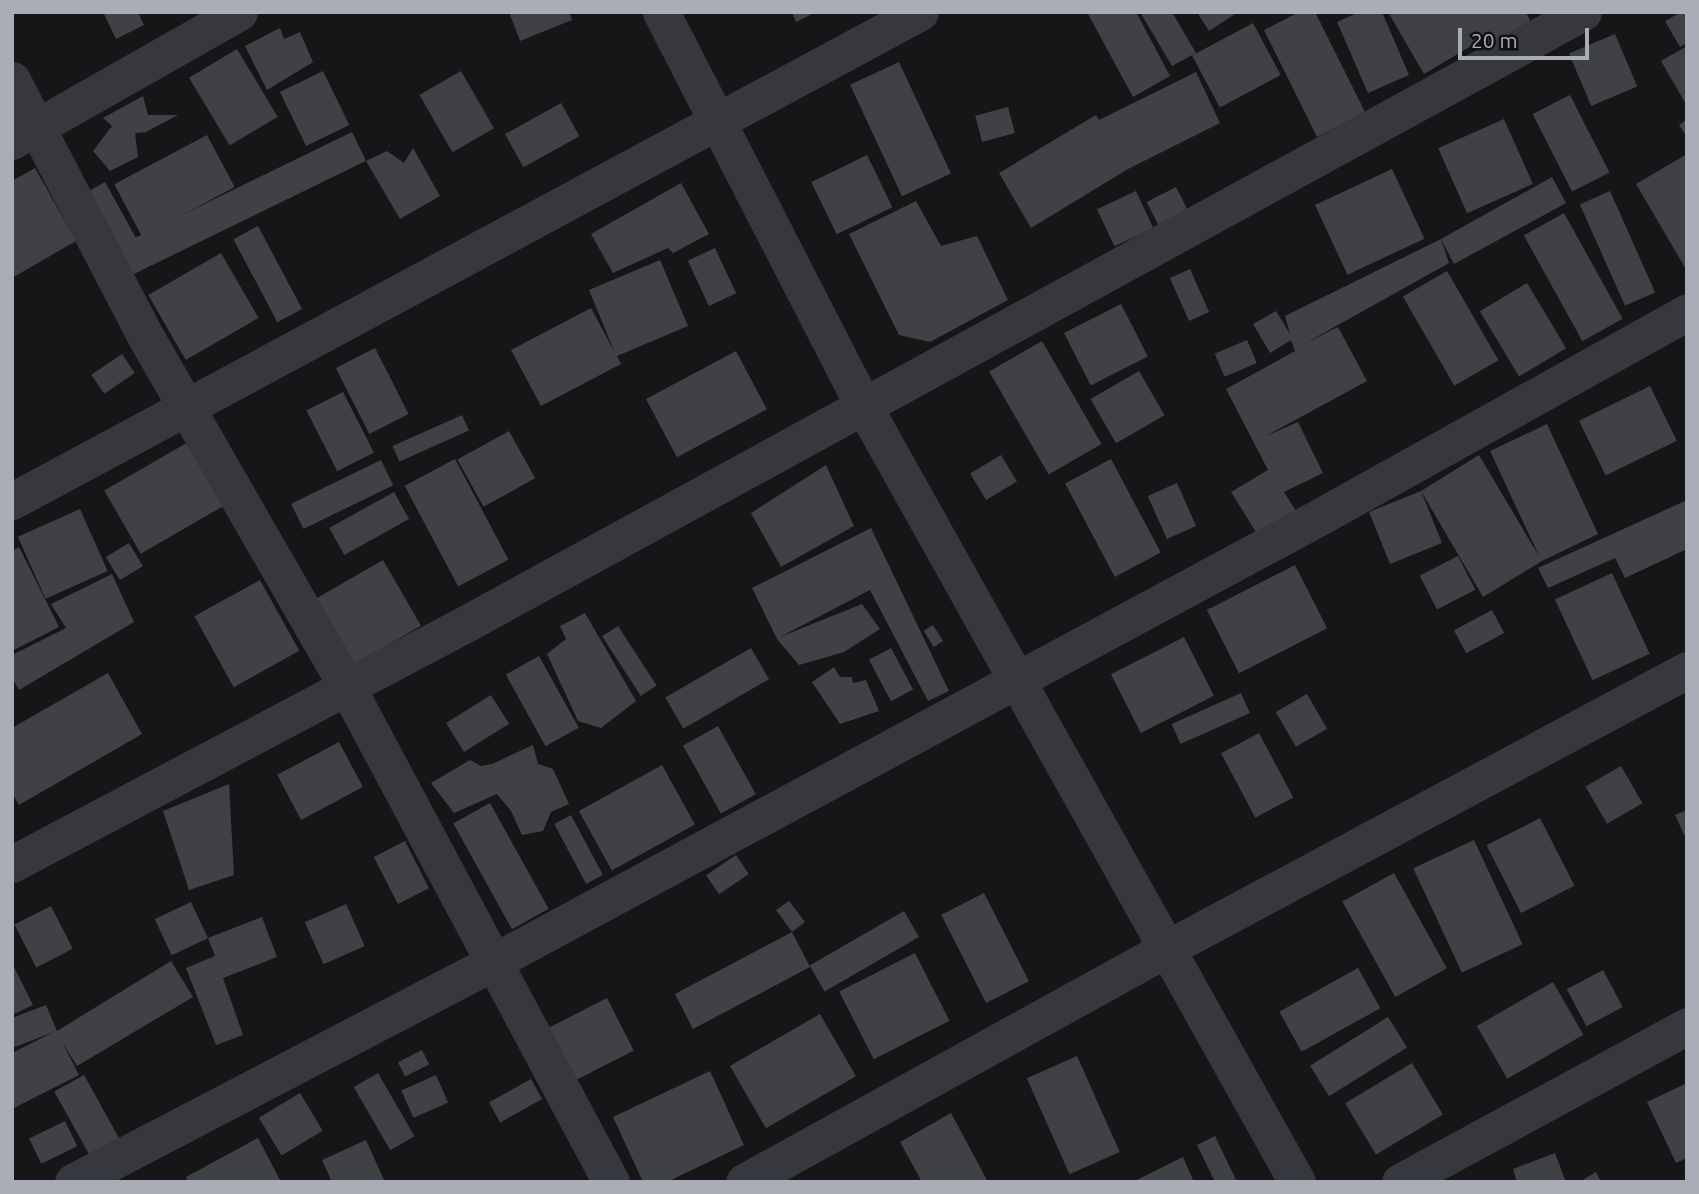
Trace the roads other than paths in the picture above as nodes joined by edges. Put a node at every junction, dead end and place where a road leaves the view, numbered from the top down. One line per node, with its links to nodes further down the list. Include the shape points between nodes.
1 (239, 12): 7 (street)
2 (661, 12): 6 (street)
3 (920, 12): 6 (street)
4 (1583, 12): 9 (street)
5 (12, 80): 7 (street)
6 (717, 120): 9 (street); 10 (street)
7 (25, 135): 10 (street)
8 (1687, 312): 13 (street, via 1323,515)
9 (863, 405): 13 (street); 14 (street)
10 (185, 409): 11 (street); 14 (street)
11 (12, 501)
12 (1687, 670): 16 (street)
13 (1017, 677): 16 (street); 17 (street)
14 (346, 685): 15 (street); 17 (street)
15 (12, 864)
16 (1168, 948): 21 (street); 22 (street)
17 (493, 962): 19 (street); 20 (street)
18 (1687, 1026): 23 (street)
19 (73, 1182)
20 (611, 1182)
21 (744, 1182)
22 (1297, 1182)
23 (1400, 1182)

